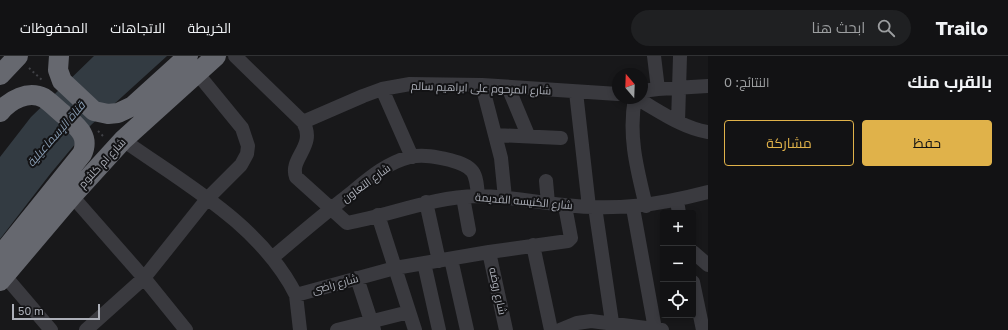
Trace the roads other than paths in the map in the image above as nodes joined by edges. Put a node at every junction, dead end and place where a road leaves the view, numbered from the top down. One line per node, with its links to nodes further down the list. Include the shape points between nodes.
1 (17, 56): 9 (highway)
2 (59, 56): 3 (highway, via 58,70 62,81 94,111 108,114 118,113 133,106)
3 (188, 56)
4 (216, 56): 8 (highway, شارع ام كلثوم)
5 (235, 56): 22 (street)
6 (654, 56): 13 (street)
7 (680, 56): 14 (street)
8 (197, 73): 28 (highway, شارع ام كلثوم); 36 (street, via 242,128 248,146 241,165)
9 (0, 75)
10 (482, 85): 12 (street, شارع المرحوم على ابراهيم سالم); 15 (street, شارع المرحوم على ابراهيم سالم, via 425,84); 25 (street)
11 (708, 86): 14 (street)
12 (508, 87): 17 (street, شارع المرحوم على ابراهيم سالم); 26 (street)
13 (658, 88): 14 (street); 16 (street)
14 (679, 88): 23 (street)
15 (382, 89): 22 (street, شارع المرحوم على ابراهيم سالم); 29 (street)
16 (648, 90)
17 (576, 92): 18 (street, شارع المرحوم على ابراهيم سالم); 40 (street)
18 (612, 94)
19 (635, 104): 41 (street, via 632,123)
20 (646, 104): 23 (street)
21 (0, 112): 49 (highway, via 9,103 23,96 36,95 44,98 81,130 85,140 84,149)
22 (303, 122): 43 (street, شارع الكنيسه القديمة, via 307,131 307,142 295,168 295,174 298,180)
23 (678, 122): 24 (street)
24 (708, 132)
25 (495, 135): 26 (street); 35 (street, via 504,171)
26 (528, 136): 27 (street)
27 (561, 138)
28 (116, 141): 32 (highway, شارع ام كلثوم); 36 (street)
29 (412, 157): 33 (street, شارع التعاون, via 442,158 470,169 475,175); 43 (street, شارع التعاون, via 400,160 378,172)
30 (546, 181): 38 (street)
31 (708, 192): 42 (street, شارع الكنيسه القديمة)
32 (72, 196): 55 (street); 57 (highway, شارع ام كلثوم)
33 (478, 196): 34 (street, شارع الكنيسه القديمة); 35 (street, شارع الكنيسه القديمة)
34 (463, 197): 37 (street, شارع الكنيسه القديمة); 45 (street)
35 (505, 198): 38 (street, شارع الكنيسه القديمة)
36 (208, 199): 50 (street); 55 (street)
37 (426, 202): 44 (street, شارع الكنيسه القديمة); 51 (street)
38 (548, 203): 39 (street, شارع الكنيسه القديمة)
39 (566, 206): 40 (street, شارع الكنيسه القديمة); 46 (street, شارع راضى, via 570,240)
40 (592, 207): 41 (street, شارع الكنيسه القديمة); 61 (street)
41 (639, 207): 42 (street, شارع الكنيسه القديمة); 65 (street)
42 (678, 207)
43 (331, 208): 44 (street, شارع الكنيسه القديمة, via 347,223); 50 (street, شارع التعاون)
44 (378, 215): 54 (street)
45 (469, 230)
46 (534, 245): 47 (street, شارع راضى); 75 (street)
47 (489, 252): 51 (street, شارع راضى); 74 (street, شارع روضه)
48 (696, 255): 53 (street)
49 (0, 256)
50 (273, 257): 58 (street)
51 (445, 260): 52 (street, شارع راضى); 73 (street)
52 (424, 263): 54 (street, شارع راضى); 72 (street)
53 (708, 265)
54 (395, 268): 56 (street, شارع راضى); 60 (street)
55 (144, 278): 67 (street); 68 (street)
56 (357, 278): 58 (street, شارع راضى); 62 (street)
57 (2, 279): 66 (street)
58 (296, 294): 69 (street)
59 (696, 296): 77 (street)
60 (409, 312): 62 (street); 71 (street)
61 (612, 322): 63 (street, via 591,321); 64 (street)
62 (372, 326): 70 (street)
63 (579, 327): 76 (street)
64 (628, 327): 65 (street)
65 (659, 329)
66 (51, 330)
67 (86, 330)
68 (186, 330)
69 (300, 330)
70 (337, 330)
71 (416, 330)
72 (440, 330)
73 (467, 330)
74 (506, 330)
75 (551, 330)
76 (560, 330)
77 (703, 330)

